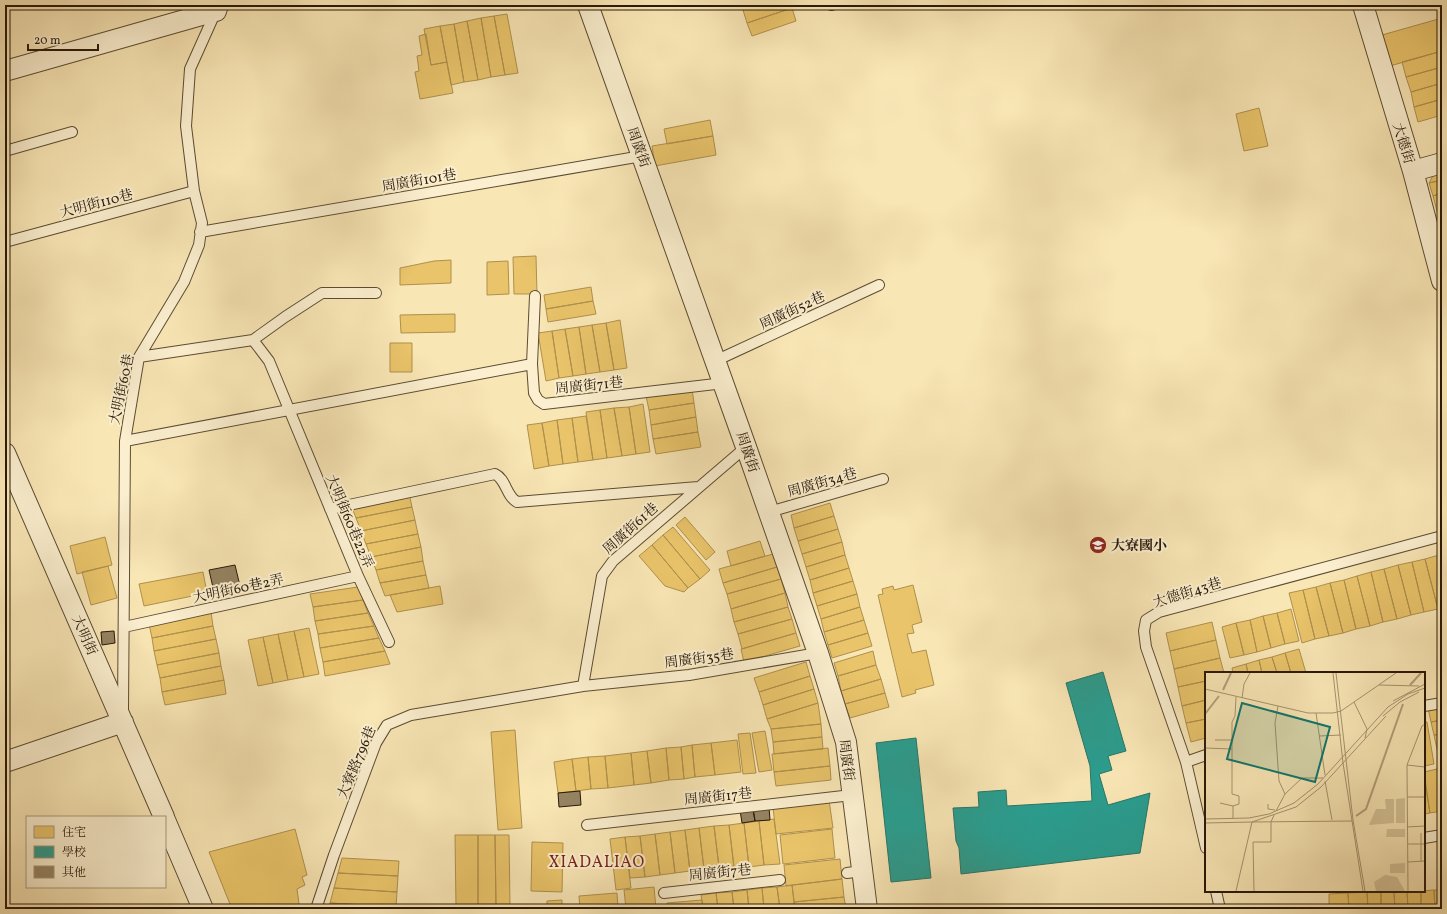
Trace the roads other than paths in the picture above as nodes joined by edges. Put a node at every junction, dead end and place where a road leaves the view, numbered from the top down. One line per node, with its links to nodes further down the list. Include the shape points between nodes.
1 (588, 5): 7 (street, 周廣街)
2 (1363, 5): 9 (street, 大德街)
3 (217, 8): 4 (street); 10 (lane, 大明街60巷, via 190,69 186,126)
4 (5, 71)
5 (72, 132): 6 (lane)
6 (5, 151)
7 (642, 156): 11 (lane, 周廣街101巷); 19 (street, 周廣街)
8 (1442, 163): 9 (street)
9 (1413, 171): 13 (street, 大德街)
10 (194, 191): 11 (lane, 大明街60巷, via 202,223); 12 (lane, 大明街110巷)
11 (200, 232): 18 (lane, 大明街60巷, via 199,245 184,282)
12 (5, 242)
13 (1442, 281)
14 (880, 284): 19 (lane, 周廣街52巷)
15 (376, 293): 17 (lane, via 322,293)
16 (535, 296): 20 (lane, 周廣街71巷)
17 (253, 340): 18 (lane); 22 (lane, 大明街60巷22弄, via 269,360)
18 (140, 357): 23 (lane, 大明街60巷)
19 (715, 361): 21 (street, 周廣街)
20 (532, 364): 21 (lane, 周廣街71巷, via 534,393 544,404); 22 (lane)
21 (724, 383): 24 (street, 周廣街)
22 (289, 410): 23 (lane); 28 (lane, 大明街60巷22弄)
23 (125, 441): 32 (lane, 大明街60巷)
24 (746, 447): 27 (lane, 周廣街61巷); 29 (street, 周廣街)
25 (5, 454): 38 (street, 大明街)
26 (883, 479): 29 (lane, 周廣街34巷)
27 (698, 487): 28 (lane, via 517,502 512,499 495,474); 35 (lane, 周廣街61巷, via 614,560 602,576)
28 (330, 508): 31 (lane, 大明街60巷22弄)
29 (769, 512): 34 (street, 周廣街)
30 (1442, 536): 41 (lane, 大德街43巷, via 1159,612 1146,620 1146,647)
31 (358, 576): 32 (lane, 大明街60巷2弄); 33 (lane, 大明街60巷22弄)
32 (124, 627): 38 (lane, 大明街60巷)
33 (389, 642)
34 (818, 653): 35 (lane, 周廣街35巷, via 689,675); 42 (street, 周廣街, via 846,742)
35 (583, 686): 53 (lane, 大寮路796巷, via 411,715 387,725 376,743)
36 (1442, 703): 37 (lane)
37 (1425, 706)
38 (123, 722): 40 (street); 43 (street, 大明街)
39 (1205, 755): 41 (lane)
40 (5, 762)
41 (1186, 762): 48 (lane, 大德街43巷)
42 (852, 795): 45 (lane, 周廣街17巷); 54 (street, 周廣街, via 854,872)
43 (164, 816)
44 (166, 822): 52 (street)
45 (587, 825)
46 (1442, 835): 47 (lane)
47 (1425, 838)
48 (1205, 844)
49 (780, 880): 51 (lane, 周廣街7巷)
50 (1216, 892): 55 (lane)
51 (664, 893)
52 (203, 909)
53 (316, 909)
54 (867, 909)
55 (1220, 909)

